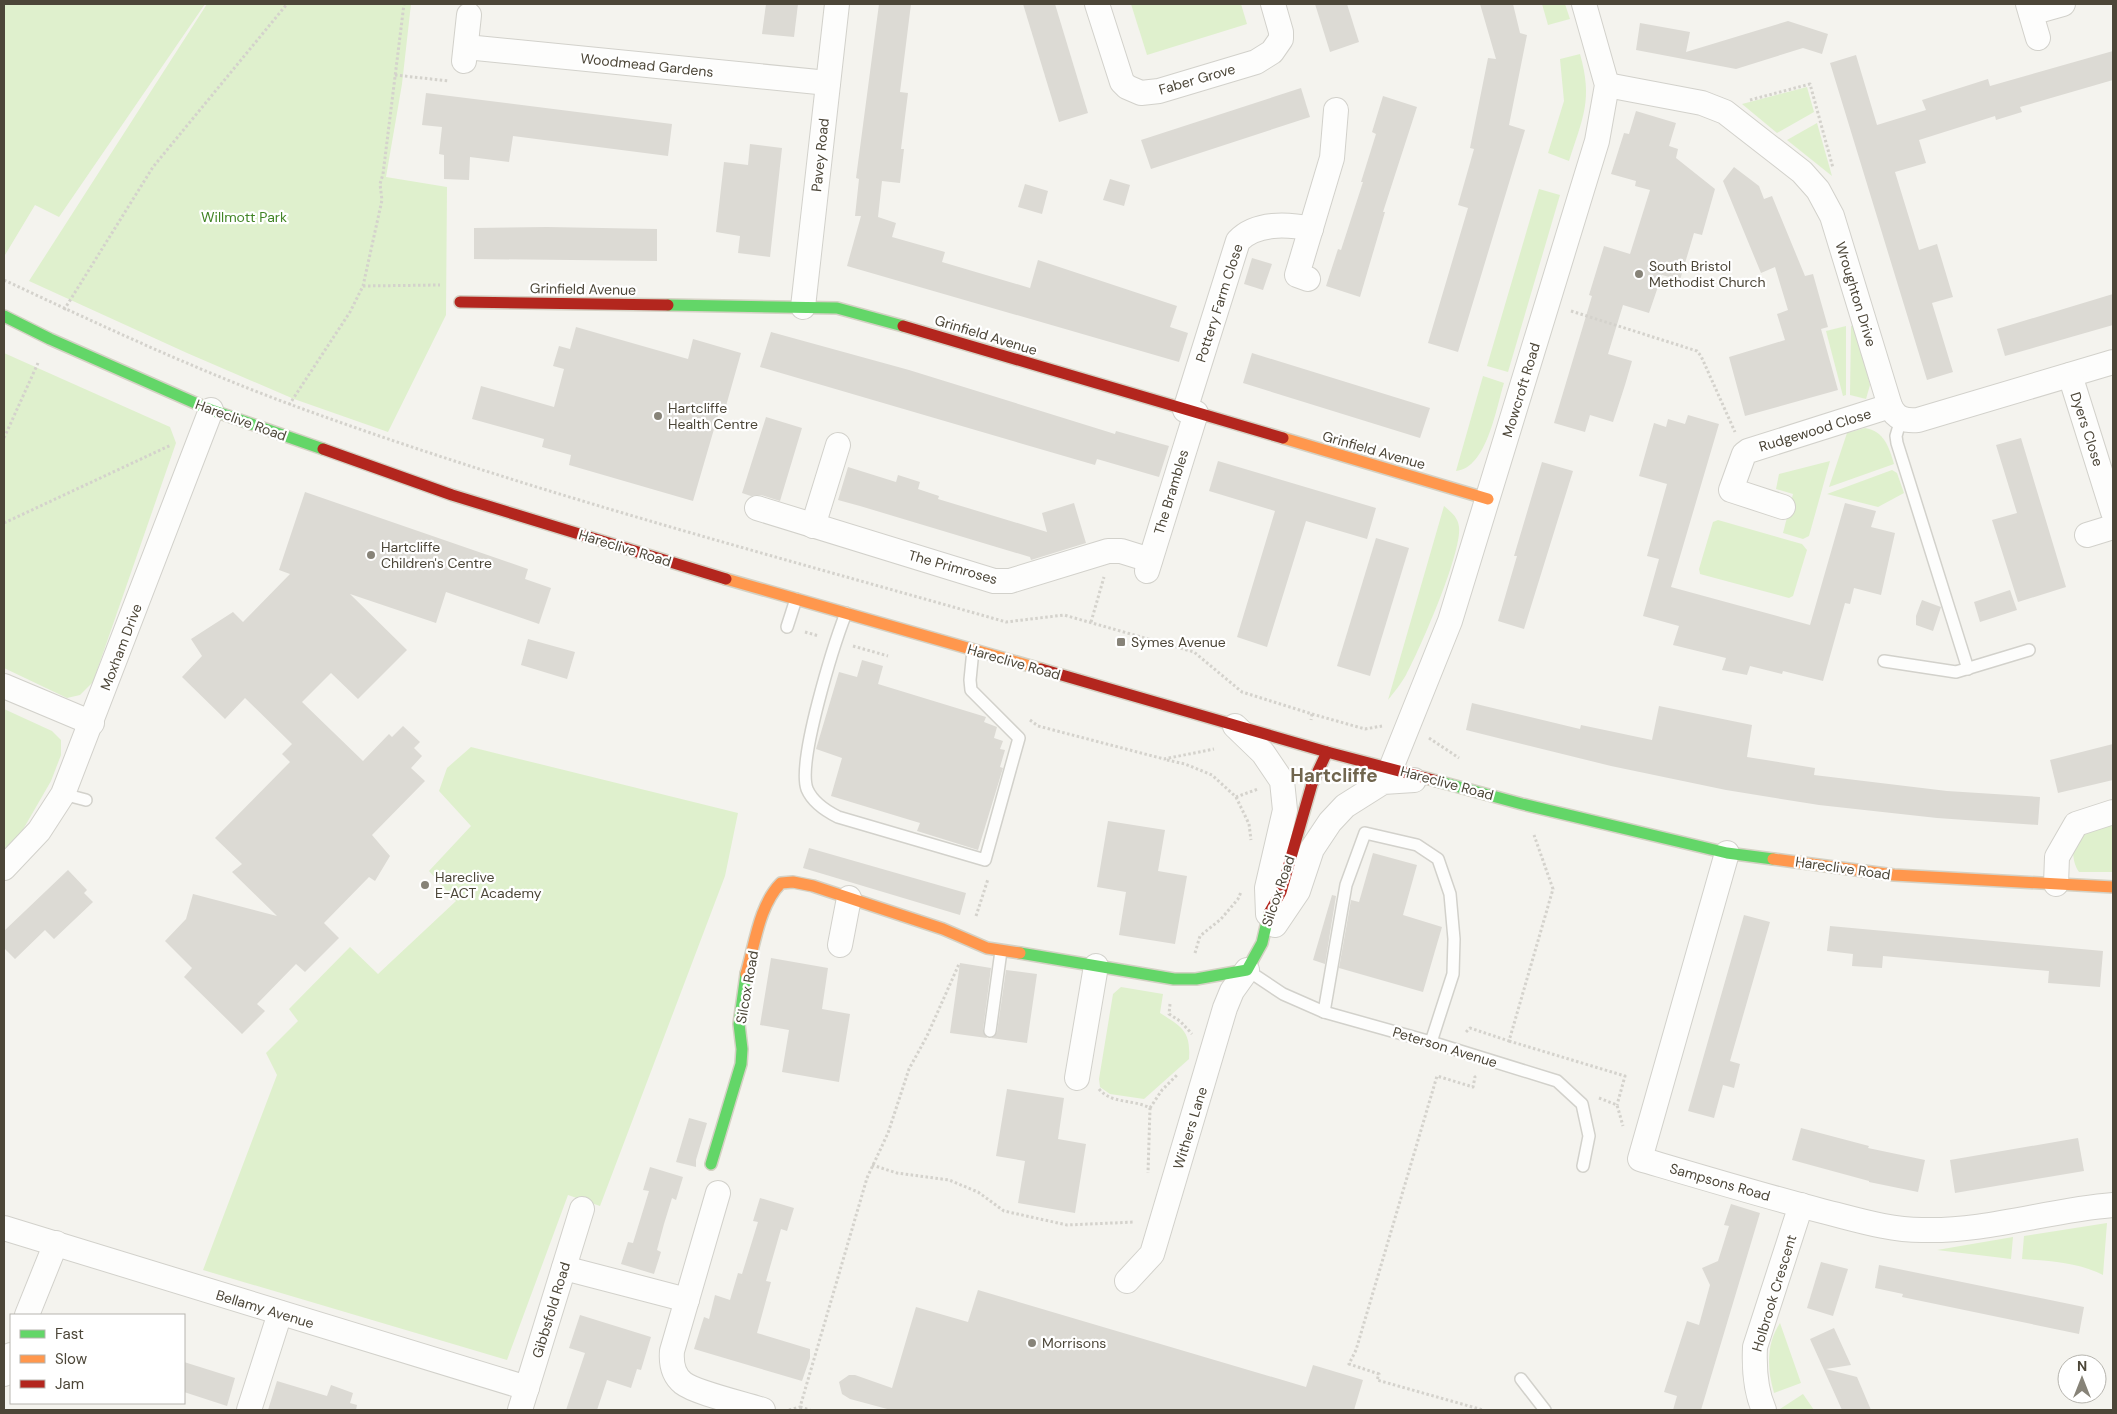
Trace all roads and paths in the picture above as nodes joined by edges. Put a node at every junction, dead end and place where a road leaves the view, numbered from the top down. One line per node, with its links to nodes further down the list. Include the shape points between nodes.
1 (287, 4): 25 (path, via 153,167)
2 (404, 4): 12 (path)
3 (837, 4): 13 (street, Pavey Road)
4 (1098, 4): 5 (street, Faber Grove, via 1122,82 1141,93 1159,92 1248,64 1272,52 1281,32)
5 (1273, 4)
6 (1584, 4): 14 (street, Mowcroft Road)
7 (2063, 4): 8 (street)
8 (2029, 9): 10 (street)
9 (469, 15): 11 (street)
10 (2038, 38)
11 (465, 54): 12 (path, via 462,82); 13 (street, Woodmead Gardens)
12 (395, 75): 21 (path, via 380,184 382,200)
13 (828, 83): 24 (street, Pavey Road)
14 (1607, 85): 15 (street, Wroughton Drive); 23 (street, Mowcroft Road, via 1596,141)
15 (1718, 109): 17 (street, Wroughton Drive, via 1802,172); 17 (path, via 1810,84 1836,180)
16 (1336, 110): 18 (street, via 1332,158)
17 (1818, 190): 33 (street, Wroughton Drive, via 1832,216)
18 (1311, 229): 19 (street, via 1296,275); 32 (street, Pottery Farm Close, via 1277,226 1249,232 1238,241)
19 (1308, 279)
20 (4, 280): 25 (path)
21 (363, 286): 22 (path, via 448,284); 30 (path, via 350,312)
22 (460, 302): 24 (street, Grinfield Avenue)
23 (1547, 304): 38 (path, via 1697,351); 39 (street, Mowcroft Road)
24 (803, 307): 32 (street, Grinfield Avenue, via 836,308 866,315)
25 (65, 309): 27 (path); 30 (path)
26 (4, 316): 27 (street, Hareclive Road)
27 (50, 339): 31 (street, Hareclive Road); 35 (path)
28 (2113, 362): 29 (street)
29 (2070, 375): 33 (street, via 1918,420); 42 (street, Dyers Close)
30 (290, 405): 34 (path); 51 (path, via 531,485 1006,622 1064,614)
31 (211, 410): 34 (street, Hareclive Road); 59 (street, Moxham Drive)
32 (1190, 412): 39 (street, Grinfield Avenue); 48 (street, The Brambles)
33 (1895, 412): 38 (street, Rudgewood Close); 56 (lane, via 1896,443)
34 (280, 434): 49 (street, Hareclive Road, via 452,495)
35 (4, 438)
36 (176, 443): 43 (path)
37 (838, 445): 44 (street)
38 (1745, 453): 40 (street, Rudgewood Close, via 1731,490)
39 (1488, 499): 65 (street, Mowcroft Road, via 1450,621)
40 (1783, 507)
41 (757, 508): 44 (street, The Primroses)
42 (2113, 512)
43 (4, 523)
44 (814, 526): 47 (street, The Primroses, via 1002,582)
45 (2113, 527): 46 (street)
46 (2087, 535)
47 (1112, 551): 48 (street, The Primroses, via 1121,551); 51 (path)
48 (1148, 566)
49 (796, 599): 50 (street, Hareclive Road); 52 (lane)
50 (846, 613): 53 (street, Hareclive Road); 53 (lane, via 835,641 806,762 808,790 825,810 838,817 985,860 1019,738 971,690)
51 (1091, 622): 61 (path, via 1194,652 1242,692 1312,714)
52 (787, 627)
53 (973, 650): 60 (street, Hareclive Road)
54 (2029, 650): 56 (lane)
55 (1884, 661): 56 (lane, via 1947,672)
56 (1968, 669)
57 (4, 686): 59 (street)
58 (1024, 714): 64 (path, via 1038,726)
59 (92, 723): 68 (street, Moxham Drive)
60 (1235, 726): 61 (street, Hareclive Road); 67 (street, via 1263,753)
61 (1304, 746): 63 (street, Hareclive Road)
62 (1217, 748): 64 (path)
63 (1327, 752): 65 (street, Hareclive Road); 80 (street, Silcox Road, via 1312,784 1281,892)
64 (1164, 759): 69 (path, via 1212,775)
65 (1391, 768): 66 (street, Hareclive Road)
66 (1429, 778): 73 (street, Hareclive Road, via 1522,804); 82 (street, via 1383,782 1344,806 1312,849 1298,891)
67 (1282, 781): 69 (path); 80 (street, via 1285,810 1267,888)
68 (63, 794): 70 (lane); 74 (street, Moxham Drive, via 38,831)
69 (1236, 797): 72 (path, via 1249,824)
70 (86, 800)
71 (2113, 812): 77 (street, via 2076,824 2057,856)
72 (1252, 848)
73 (1727, 853): 77 (street, Hareclive Road, via 1894,875); 100 (street, Sampsons Road, via 1640,1159)
74 (4, 868)
75 (988, 876): 81 (path)
76 (1243, 884): 87 (path, via 1238,899 1200,936 1194,956 1185,963 1177,964)
77 (2056, 884): 78 (street, Hareclive Road)
78 (2113, 887)
79 (849, 898): 81 (street, Silcox Road); 83 (street); 95 (street, Silcox Road, via 793,882 781,883 769,897 745,983 739,1024 740,1064)
80 (1268, 914): 82 (street, Silcox Road)
81 (969, 940): 84 (street, Silcox Road, via 980,947); 96 (path, via 910,1070 888,1133)
82 (1262, 943): 86 (street, Silcox Road)
83 (840, 945)
84 (1001, 951): 85 (street, Silcox Road); 89 (lane)
85 (1096, 966): 87 (street, Silcox Road); 93 (street)
86 (1247, 970): 87 (street, Silcox Road, via 1196,979); 88 (lane, Peterson Avenue, via 1283,994); 103 (street, Withers Lane, via 1225,1008)
87 (1174, 979): 90 (path, via 1168,1014 1180,1021)
88 (1324, 1012): 92 (lane, Peterson Avenue); 92 (lane, via 1346,885 1365,833 1417,845 1438,859 1450,894 1454,939 1452,974)
89 (990, 1031)
90 (1193, 1036)
91 (1510, 1041): 94 (path, via 1625,1076)
92 (1431, 1042): 97 (lane, Peterson Avenue, via 1558,1081 1582,1104 1589,1136)
93 (1077, 1078): 98 (path, via 1096,1086 1105,1097 1150,1108)
94 (1617, 1105)
95 (711, 1164)
96 (872, 1165): 103 (path, via 897,1173 949,1180 978,1192 1004,1211 1067,1225 1140,1222); 116 (path)
97 (1583, 1166)
98 (1149, 1181)
99 (718, 1193): 108 (street)
100 (1800, 1205): 101 (street, Sampsons Road, via 1879,1226 1944,1230); 123 (street, Holbrook Crescent, via 1755,1348 1756,1382)
101 (2113, 1205)
102 (582, 1209): 106 (street, Gibbsfold Road)
103 (1160, 1226): 107 (street, Withers Lane, via 1152,1254)
104 (4, 1228): 105 (street, Bellamy Avenue)
105 (56, 1243): 109 (street, Bellamy Avenue); 110 (street)
106 (564, 1268): 108 (street); 115 (street, Gibbsfold Road)
107 (1127, 1281)
108 (686, 1300): 118 (street, via 672,1351 672,1367 679,1379 698,1390)
109 (280, 1313): 115 (street, Bellamy Avenue); 117 (street)
110 (27, 1314)
111 (1356, 1350): 121 (path, via 1349,1364 1379,1374 1377,1380)
112 (10, 1358): 113 (street)
113 (4, 1374)
114 (1521, 1379): 122 (lane)
115 (524, 1399)
116 (800, 1407): 119 (path); 120 (path)
117 (249, 1410)
118 (763, 1410)
119 (789, 1410)
120 (810, 1410)
121 (1483, 1410)
122 (1545, 1410)
123 (1764, 1410)

